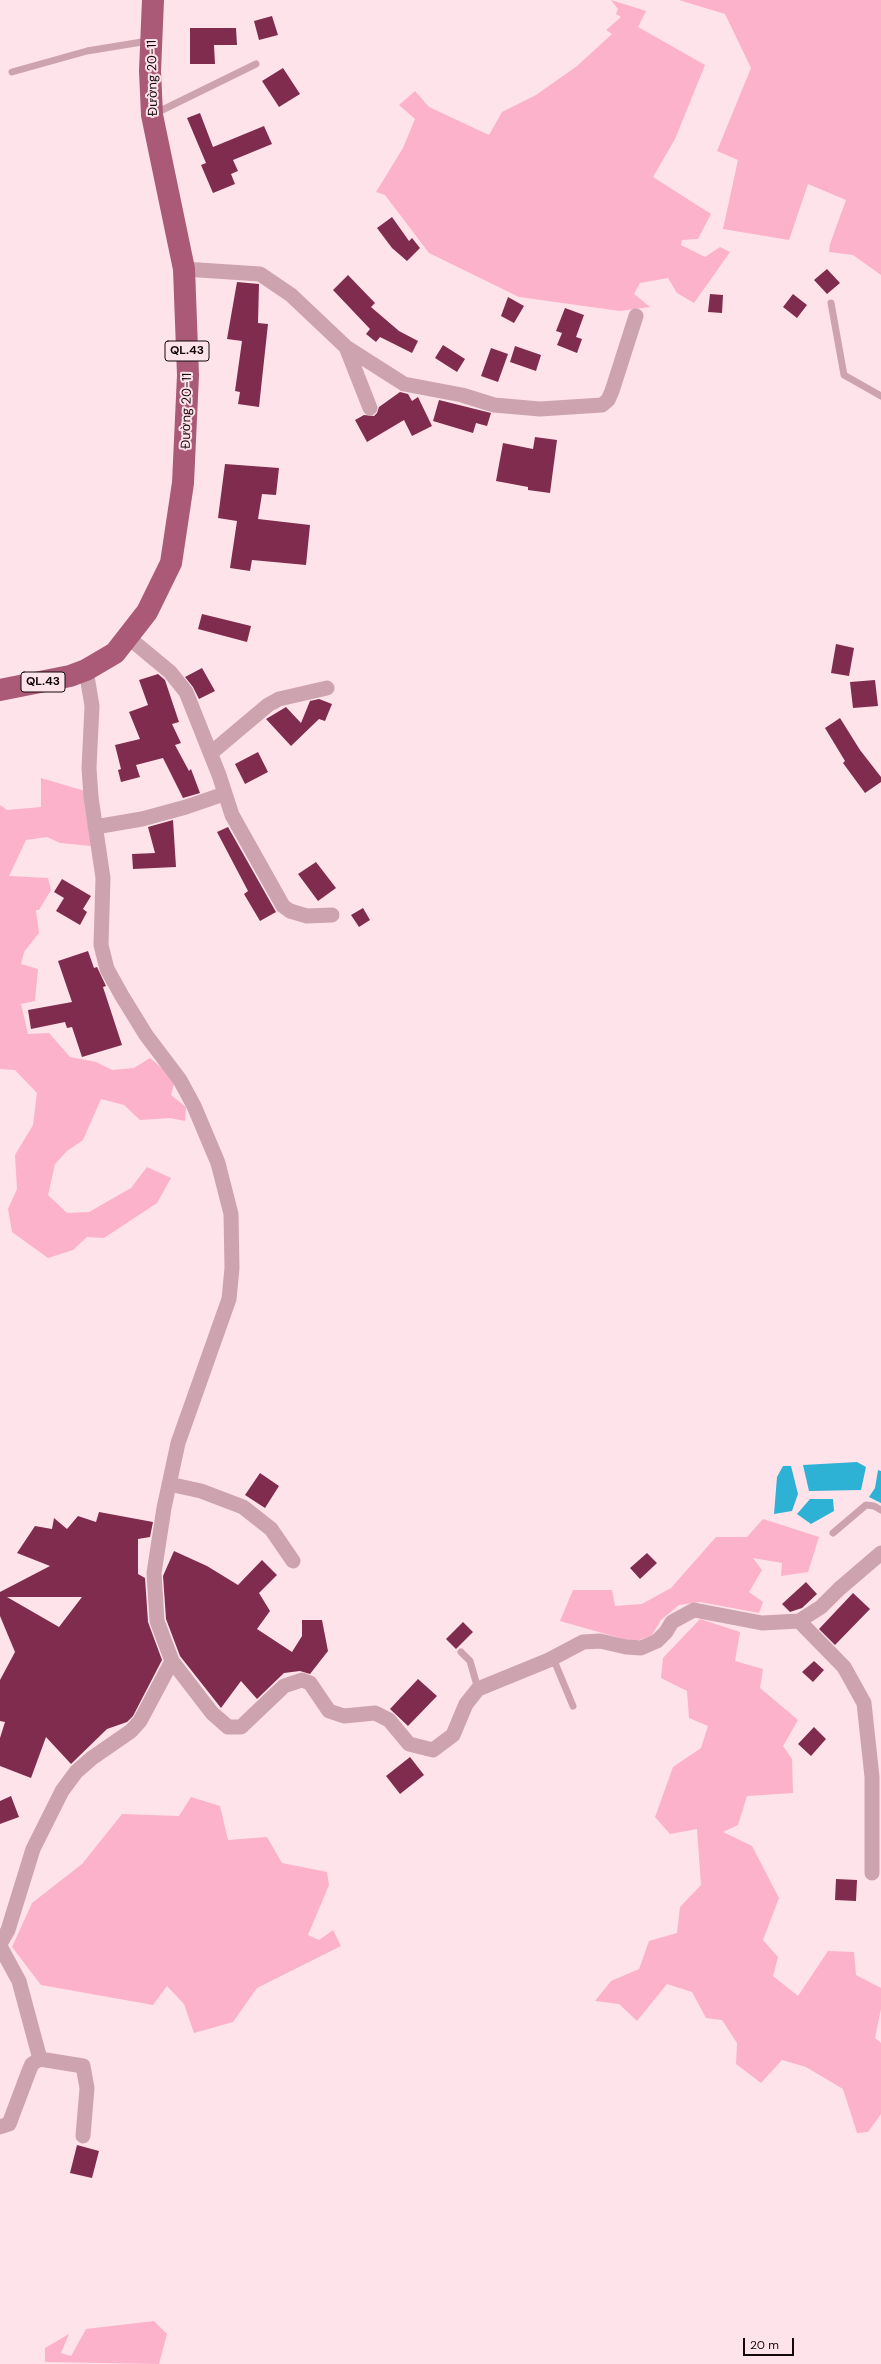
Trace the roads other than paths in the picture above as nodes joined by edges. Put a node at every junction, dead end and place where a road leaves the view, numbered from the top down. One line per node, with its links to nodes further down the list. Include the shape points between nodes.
1 (153, 0): 2 (highway, Đường 20-11 / QL.43)
2 (151, 40): 4 (lane, via 87,51); 5 (highway, Đường 20-11 / QL.43)
3 (256, 64): 5 (lane)
4 (12, 72)
5 (152, 115): 6 (highway, Đường 20-11 / QL.43)
6 (184, 268): 9 (street, via 252,273 268,277); 12 (highway, Đường 20-11 / QL.43, via 188,391 181,506 171,563 147,612)
7 (831, 303): 10 (lane, via 844,375)
8 (636, 316): 9 (street, via 612,391 602,405 540,409 486,403 462,395 404,384)
9 (346, 347): 11 (street)
10 (881, 396)
11 (370, 408)
12 (129, 638): 13 (highway, Đường 20-11 / QL.43, via 115,652); 16 (street, via 179,681)
13 (86, 670): 15 (highway, QL.43); 18 (street, via 92,706 89,768)
14 (327, 688): 16 (street, via 279,699 258,712)
15 (0, 690)
16 (211, 753): 17 (street)
17 (224, 794): 18 (street, via 142,819); 19 (street, via 232,815 283,906 290,911 308,916)
18 (95, 827): 20 (street, via 103,878 101,945 107,969 146,1035 180,1080 218,1163 231,1214 232,1268 229,1299 178,1444)
19 (332, 915)
20 (169, 1484): 24 (street, via 201,1491 243,1507 271,1529); 28 (street, via 154,1573 157,1621)
21 (881, 1510): 22 (lane, via 866,1505)
22 (833, 1533)
23 (881, 1553): 25 (street, via 821,1607)
24 (293, 1561)
25 (799, 1622): 27 (street, via 762,1623 694,1610 672,1622 666,1632 641,1648 600,1641 583,1642); 31 (street, via 844,1667 864,1703 872,1777)
26 (461, 1652): 29 (lane, via 470,1661)
27 (553, 1658): 29 (street); 30 (lane)
28 (172, 1661): 29 (street, via 212,1713 228,1727 241,1727 246,1724 284,1686 302,1680 310,1683 329,1710 344,1716 375,1713 389,1720 409,1744 421,1749 432,1750 453,1736 466,1704); 32 (street, via 140,1721 131,1731 76,1772 62,1791 34,1849 8,1930)
29 (478, 1689)
30 (573, 1706)
31 (872, 1873)
32 (0, 1945): 33 (street, via 19,1981)
33 (40, 2059): 34 (street, via 32,2064 9,2124); 35 (street, via 84,2066 87,2088)
34 (0, 2127)
35 (83, 2136)

